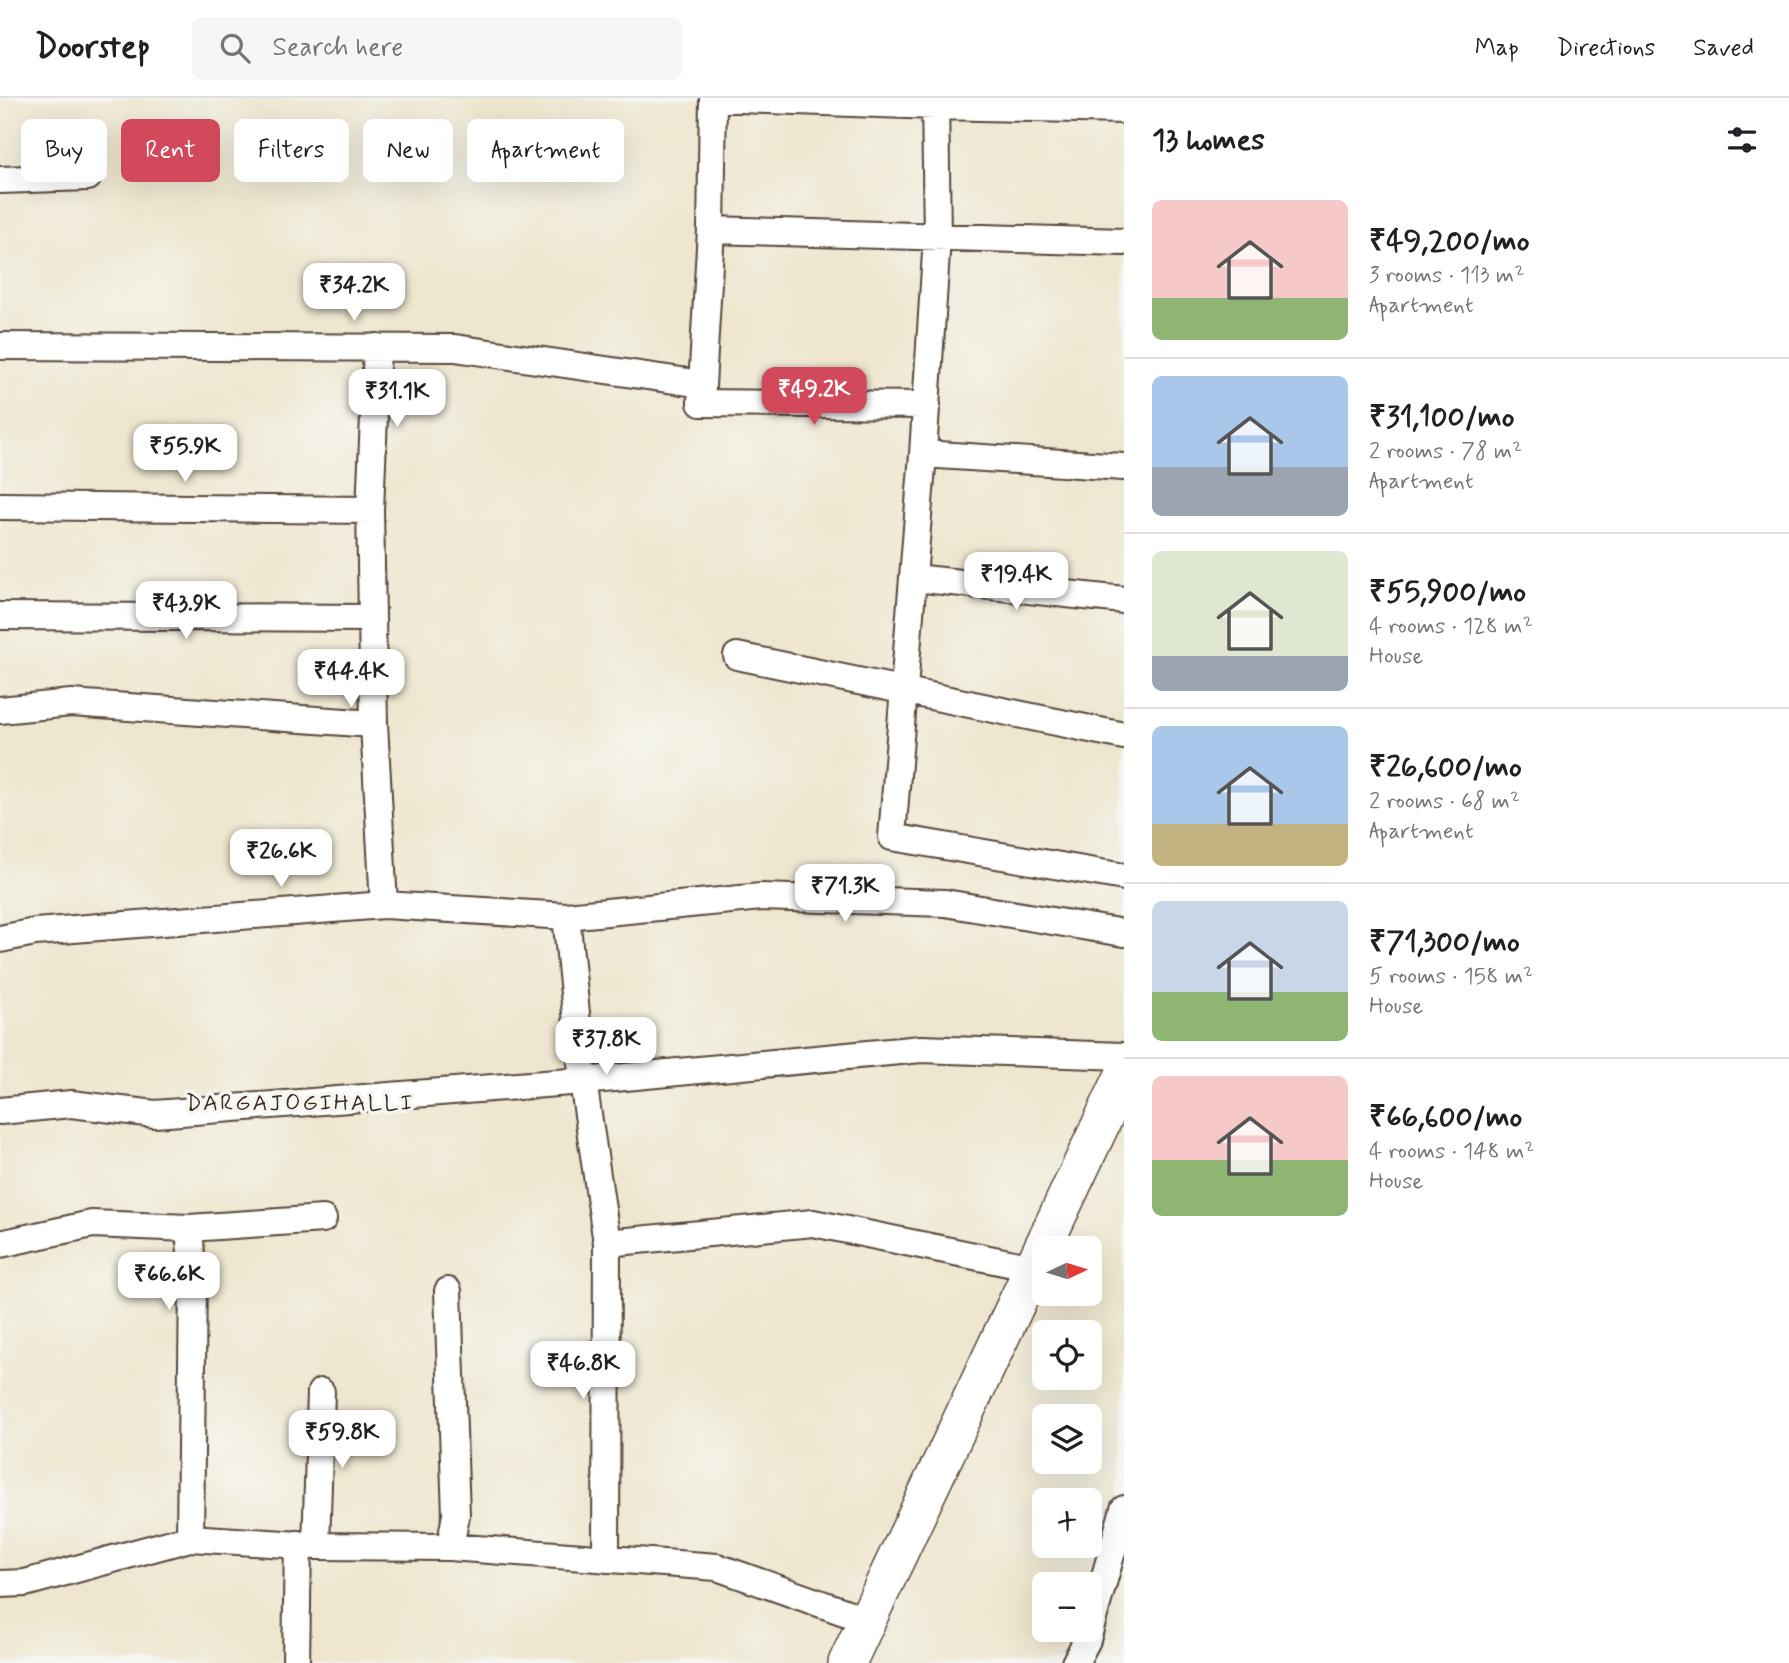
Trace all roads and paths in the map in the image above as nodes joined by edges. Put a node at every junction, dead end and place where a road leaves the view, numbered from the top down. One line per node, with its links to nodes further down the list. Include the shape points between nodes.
1 (713, 98): 2 (street); 6 (street)
2 (935, 102): 3 (street); 7 (street)
3 (1124, 110)
4 (21, 179): 5 (street)
5 (0, 180)
6 (712, 230): 7 (street); 11 (street)
7 (937, 237): 8 (street); 12 (street)
8 (1124, 243)
9 (0, 346): 10 (street)
10 (377, 346): 11 (street, via 455,348); 16 (street)
11 (702, 384): 12 (street, via 701,402)
12 (926, 405): 13 (street)
13 (923, 454): 14 (street); 17 (street)
14 (1124, 467)
15 (0, 506): 16 (street)
16 (370, 510): 20 (street)
17 (914, 578): 18 (street); 22 (street)
18 (1124, 600)
19 (0, 616): 20 (street)
20 (372, 618): 24 (street)
21 (737, 656): 22 (street)
22 (904, 689): 25 (street); 26 (street, via 892,837)
23 (0, 710): 24 (street, via 71,703)
24 (374, 724): 27 (street)
25 (1124, 736)
26 (1124, 877)
27 (384, 905): 28 (street); 30 (street, via 35,932)
28 (566, 916): 29 (street, via 761,897 932,902); 33 (street)
29 (1124, 933)
30 (0, 939)
31 (1124, 1056): 33 (street, via 921,1049)
32 (1124, 1075): 37 (main road)
33 (583, 1081): 34 (street, via 155,1114 71,1104); 38 (street)
34 (0, 1111)
35 (323, 1219): 36 (street)
36 (189, 1228): 39 (street, via 92,1224); 45 (street, via 193,1280)
37 (1048, 1236)
38 (607, 1243): 40 (street, via 813,1223); 48 (street)
39 (0, 1244)
40 (1032, 1268)
41 (1032, 1270): 51 (main road)
42 (448, 1291): 47 (street, via 456,1515)
43 (321, 1392): 46 (street)
44 (1124, 1509): 50 (street)
45 (190, 1538): 46 (street); 49 (street, via 25,1583)
46 (307, 1545): 47 (street); 53 (street)
47 (450, 1547): 48 (street)
48 (606, 1559): 51 (street, via 717,1567)
49 (0, 1584)
50 (1102, 1587)
51 (867, 1620): 54 (main road)
52 (1086, 1642): 55 (street)
53 (296, 1663)
54 (847, 1663)
55 (1075, 1663)

